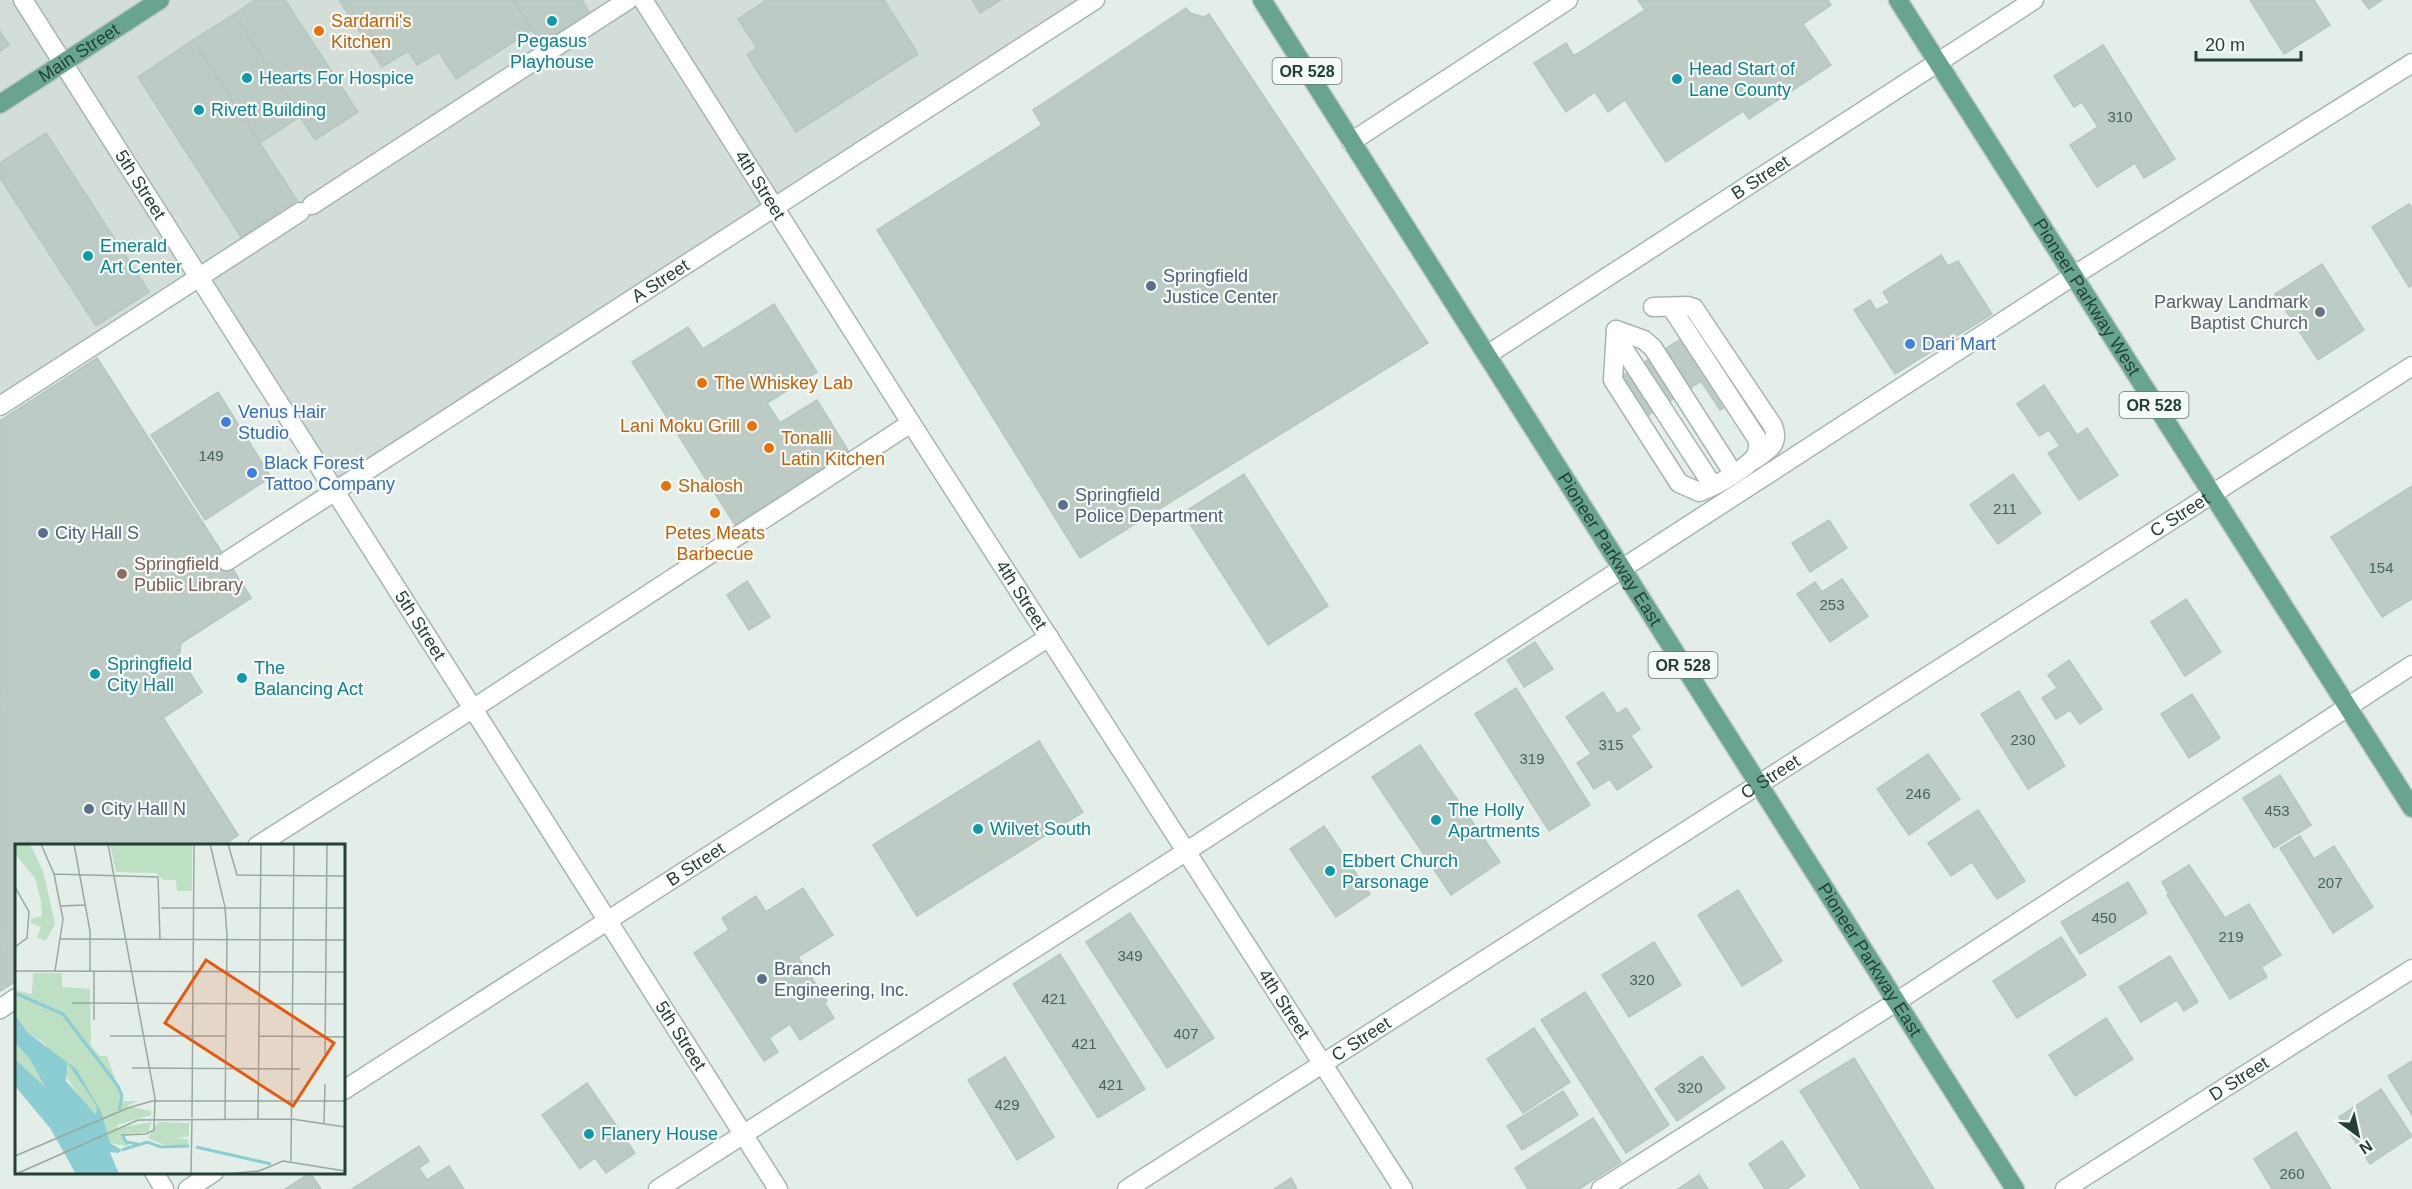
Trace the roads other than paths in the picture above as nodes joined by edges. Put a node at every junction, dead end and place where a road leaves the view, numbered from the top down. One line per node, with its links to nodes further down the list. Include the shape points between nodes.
1 (23, 0): 10 (street, 5th Street)
2 (160, 0): 10 (main road, Main Street)
3 (628, 0): 17 (street)
4 (643, 0): 15 (street, 4th Street)
5 (1095, 0): 15 (street, A Street)
6 (1262, 0): 14 (main road, Pioneer Parkway East / OR 528)
7 (1568, 0): 14 (street)
8 (1898, 0): 12 (main road, Pioneer Parkway West / OR 528)
9 (2034, 0): 12 (street, B Street)
10 (63, 63): 13 (main road, Main Street); 17 (street, 5th Street)
11 (2412, 63): 16 (street)
12 (1938, 64): 16 (main road, Pioneer Parkway West / OR 528); 20 (street, B Street)
13 (0, 104)
14 (1351, 142): 20 (main road, Pioneer Parkway East / OR 528)
15 (774, 207): 23 (street, 4th Street); 26 (street, A Street)
16 (2073, 276): 27 (main road, Pioneer Parkway West / OR 528); 29 (street)
17 (200, 277): 22 (street); 26 (street, 5th Street)
18 (1662, 307): 24 (street, via 1758,440 1759,451 1754,459)
19 (1616, 330): 24 (street, via 1644,340 1653,348); 25 (street, via 1623,348); 25 (street, via 1613,380 1679,483 1699,492)
20 (1487, 355): 29 (main road, Pioneer Parkway East / OR 528)
21 (2412, 366): 27 (street, C Street)
22 (0, 406)
23 (911, 423): 30 (street, 4th Street); 33 (street)
24 (1733, 473): 25 (street)
25 (1713, 486)
26 (336, 490): 28 (street, A Street); 33 (street, 5th Street)
27 (2212, 496): 32 (main road, Pioneer Parkway West / OR 528); 34 (street, C Street)
28 (227, 561)
29 (1623, 570): 34 (main road, Pioneer Parkway East / OR 528); 37 (street)
30 (1049, 637): 37 (street, 4th Street); 38 (street, B Street)
31 (2412, 665): 32 (street)
32 (2348, 706): 35 (main road, Pioneer Parkway West / OR 528); 41 (street)
33 (474, 708): 36 (street); 38 (street, 5th Street)
34 (1758, 786): 41 (main road, Pioneer Parkway East / OR 528); 43 (street, C Street)
35 (2412, 808)
36 (259, 844)
37 (1187, 851): 43 (street, 4th Street); 45 (street)
38 (608, 920): 44 (street, B Street); 45 (street, 5th Street)
39 (2412, 969): 56 (street, D Street)
40 (15, 999): 42 (street)
41 (1896, 1002): 54 (street); 55 (main road, Pioneer Parkway East / OR 528)
42 (0, 1009)
43 (1322, 1062): 52 (street, C Street); 53 (street, 4th Street)
44 (345, 1089)
45 (743, 1134): 50 (street); 51 (street, 5th Street)
46 (155, 1174): 48 (street)
47 (212, 1174): 49 (street)
48 (164, 1189)
49 (189, 1189)
50 (658, 1189)
51 (778, 1189)
52 (1127, 1189)
53 (1403, 1189)
54 (1601, 1189)
55 (2015, 1189)
56 (2065, 1189)

